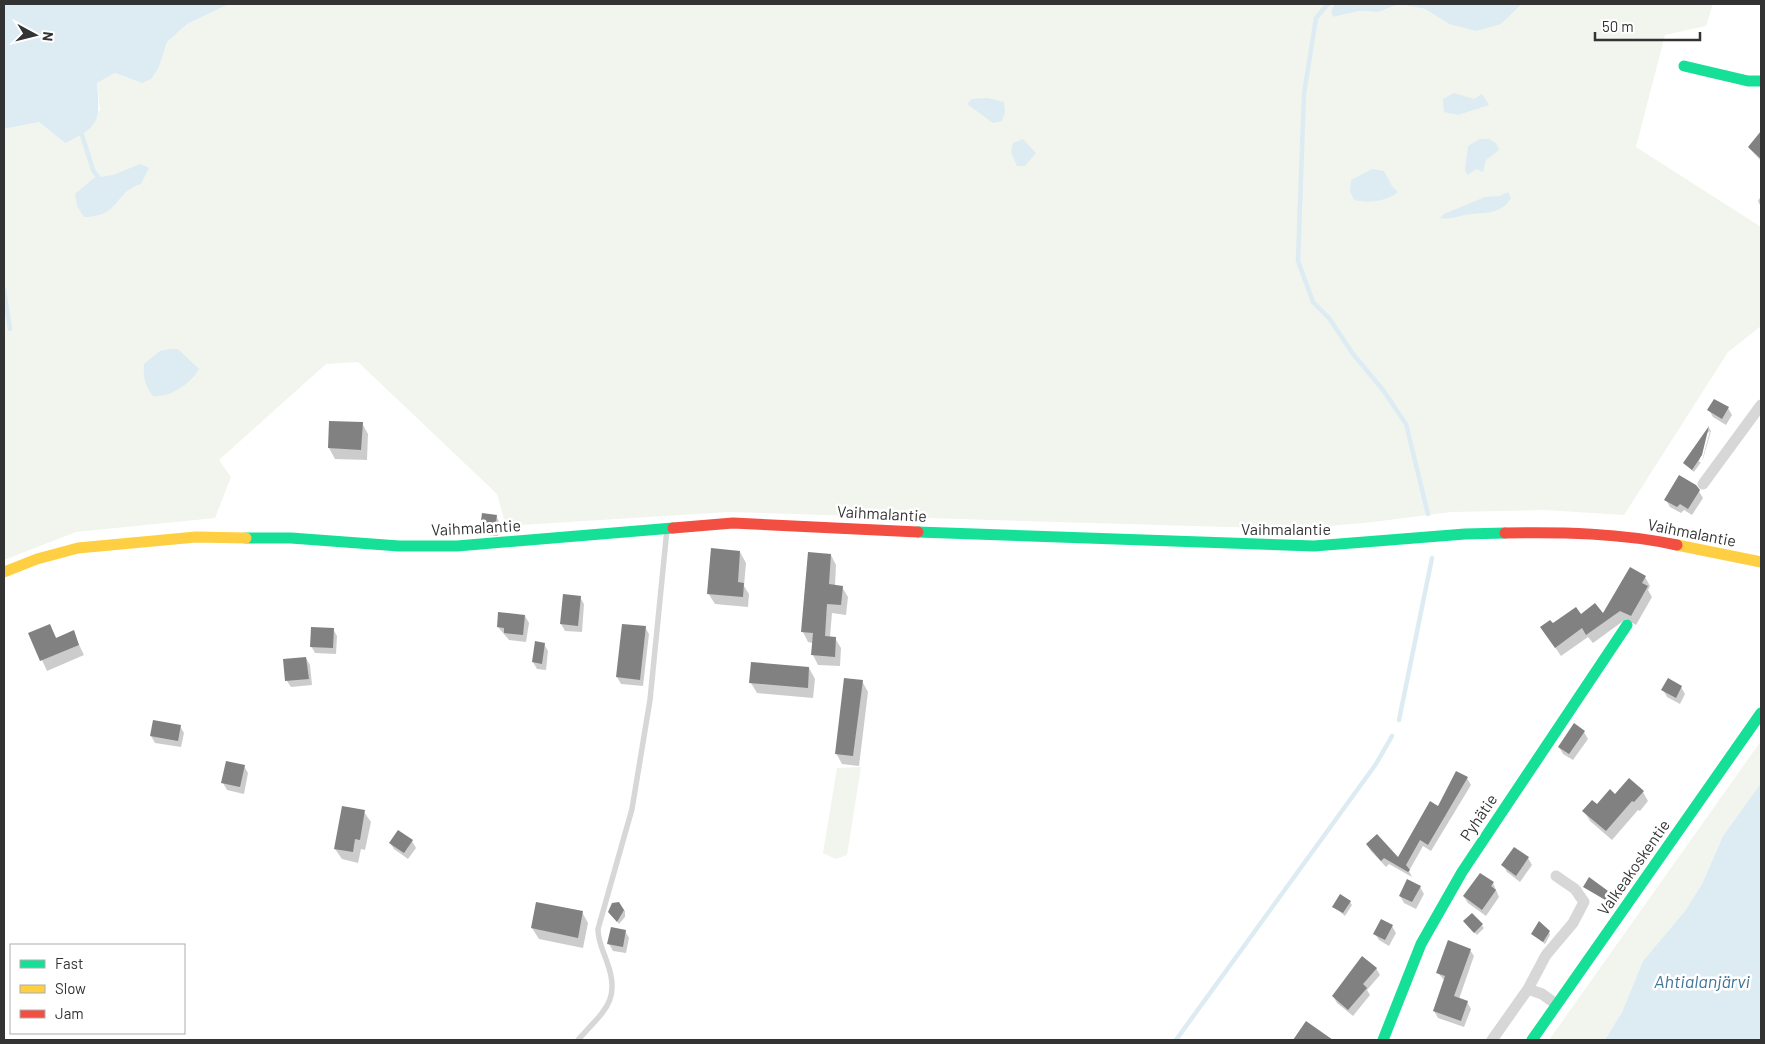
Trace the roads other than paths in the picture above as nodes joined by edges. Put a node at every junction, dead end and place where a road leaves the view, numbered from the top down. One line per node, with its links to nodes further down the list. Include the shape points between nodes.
1 (1684, 66): 2 (street)
2 (1761, 81)
3 (1761, 406): 4 (street)
4 (1704, 484)
5 (667, 528): 6 (street, Vaihmalantie, via 733,522 1314,546 1465,534 1568,532 1646,538); 7 (street, Vaihmalantie, via 457,546 196,537 78,548); 13 (lane, via 650,700 632,809 599,923 598,940 613,981 612,997)
6 (1761, 562)
7 (4, 572)
8 (1627, 625): 14 (street, Pyhätie, via 1462,872 1421,944)
9 (1761, 713): 12 (street, Valkeakoskentie)
10 (1556, 876): 11 (street, via 1575,889 1584,902 1573,923 1546,955)
11 (1528, 989): 12 (street); 15 (street)
12 (1556, 1004): 16 (street, Valkeakoskentie)
13 (578, 1040)
14 (1383, 1040)
15 (1492, 1040)
16 (1532, 1040)

